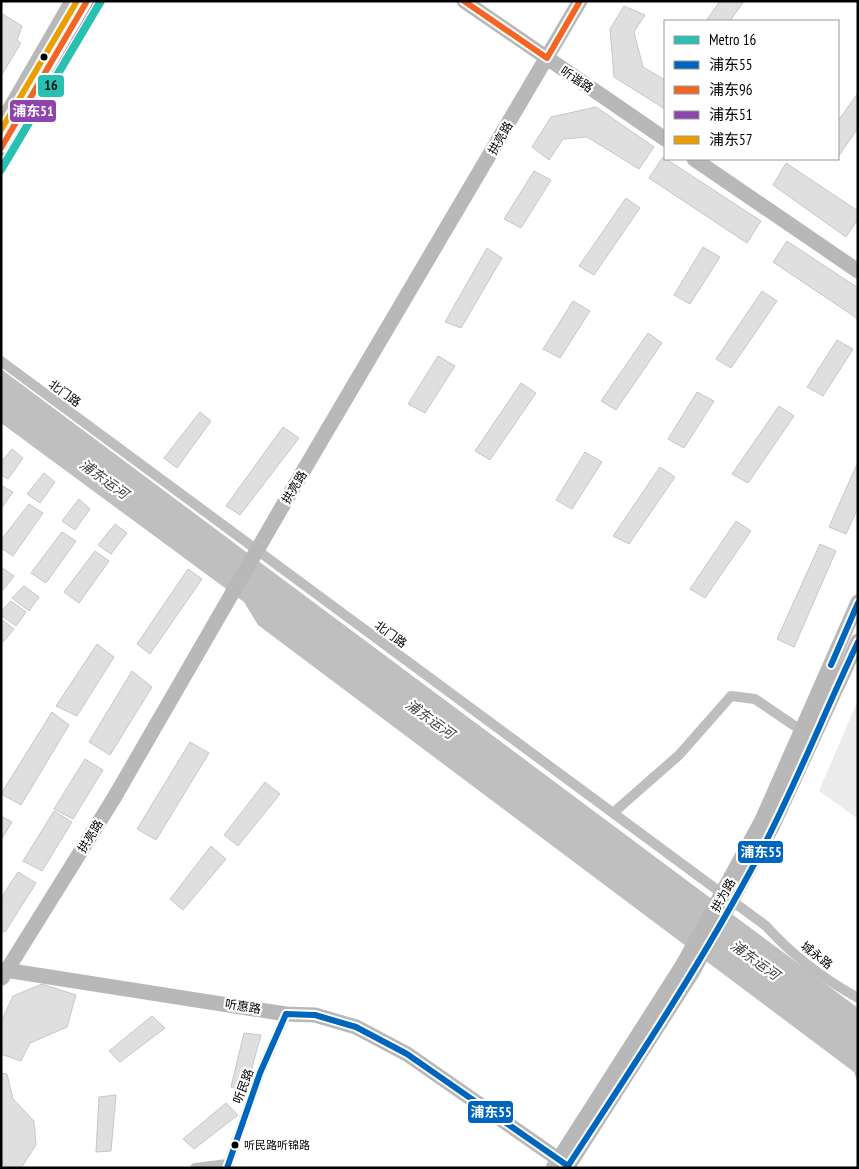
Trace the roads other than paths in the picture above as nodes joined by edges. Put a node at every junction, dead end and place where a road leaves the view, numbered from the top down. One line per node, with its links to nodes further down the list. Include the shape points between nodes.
1 (72, 1): 6 (street)
2 (87, 1): 8 (street)
3 (464, 1): 5 (street, 听谐路)
4 (580, 1): 5 (street, 拱亮路)
5 (547, 58): 7 (street, 听谐路); 17 (street, 拱亮路, bridge, via 114,798)
6 (1, 124)
7 (664, 138)
8 (1, 148)
9 (695, 160): 10 (street)
10 (858, 270)
11 (1, 361): 15 (street, 北门路)
12 (858, 602): 14 (street, 拱为路)
13 (858, 640): 14 (street, 拱为路)
14 (807, 734): 15 (street, via 755,699 731,696 679,755); 21 (street, 拱为路, bridge, via 767,824 687,970)
15 (613, 813): 16 (street, 北门路)
16 (766, 926): 18 (street, 城永路, via 782,944 811,967)
17 (3, 975): 19 (street, 听惠路)
18 (858, 998)
19 (286, 1014): 20 (street, 听民路, via 260,1073); 21 (street, 听惠路, via 315,1014 356,1027 407,1054 439,1074)
20 (227, 1166): 22 (street)
21 (561, 1166)
22 (195, 1168)

